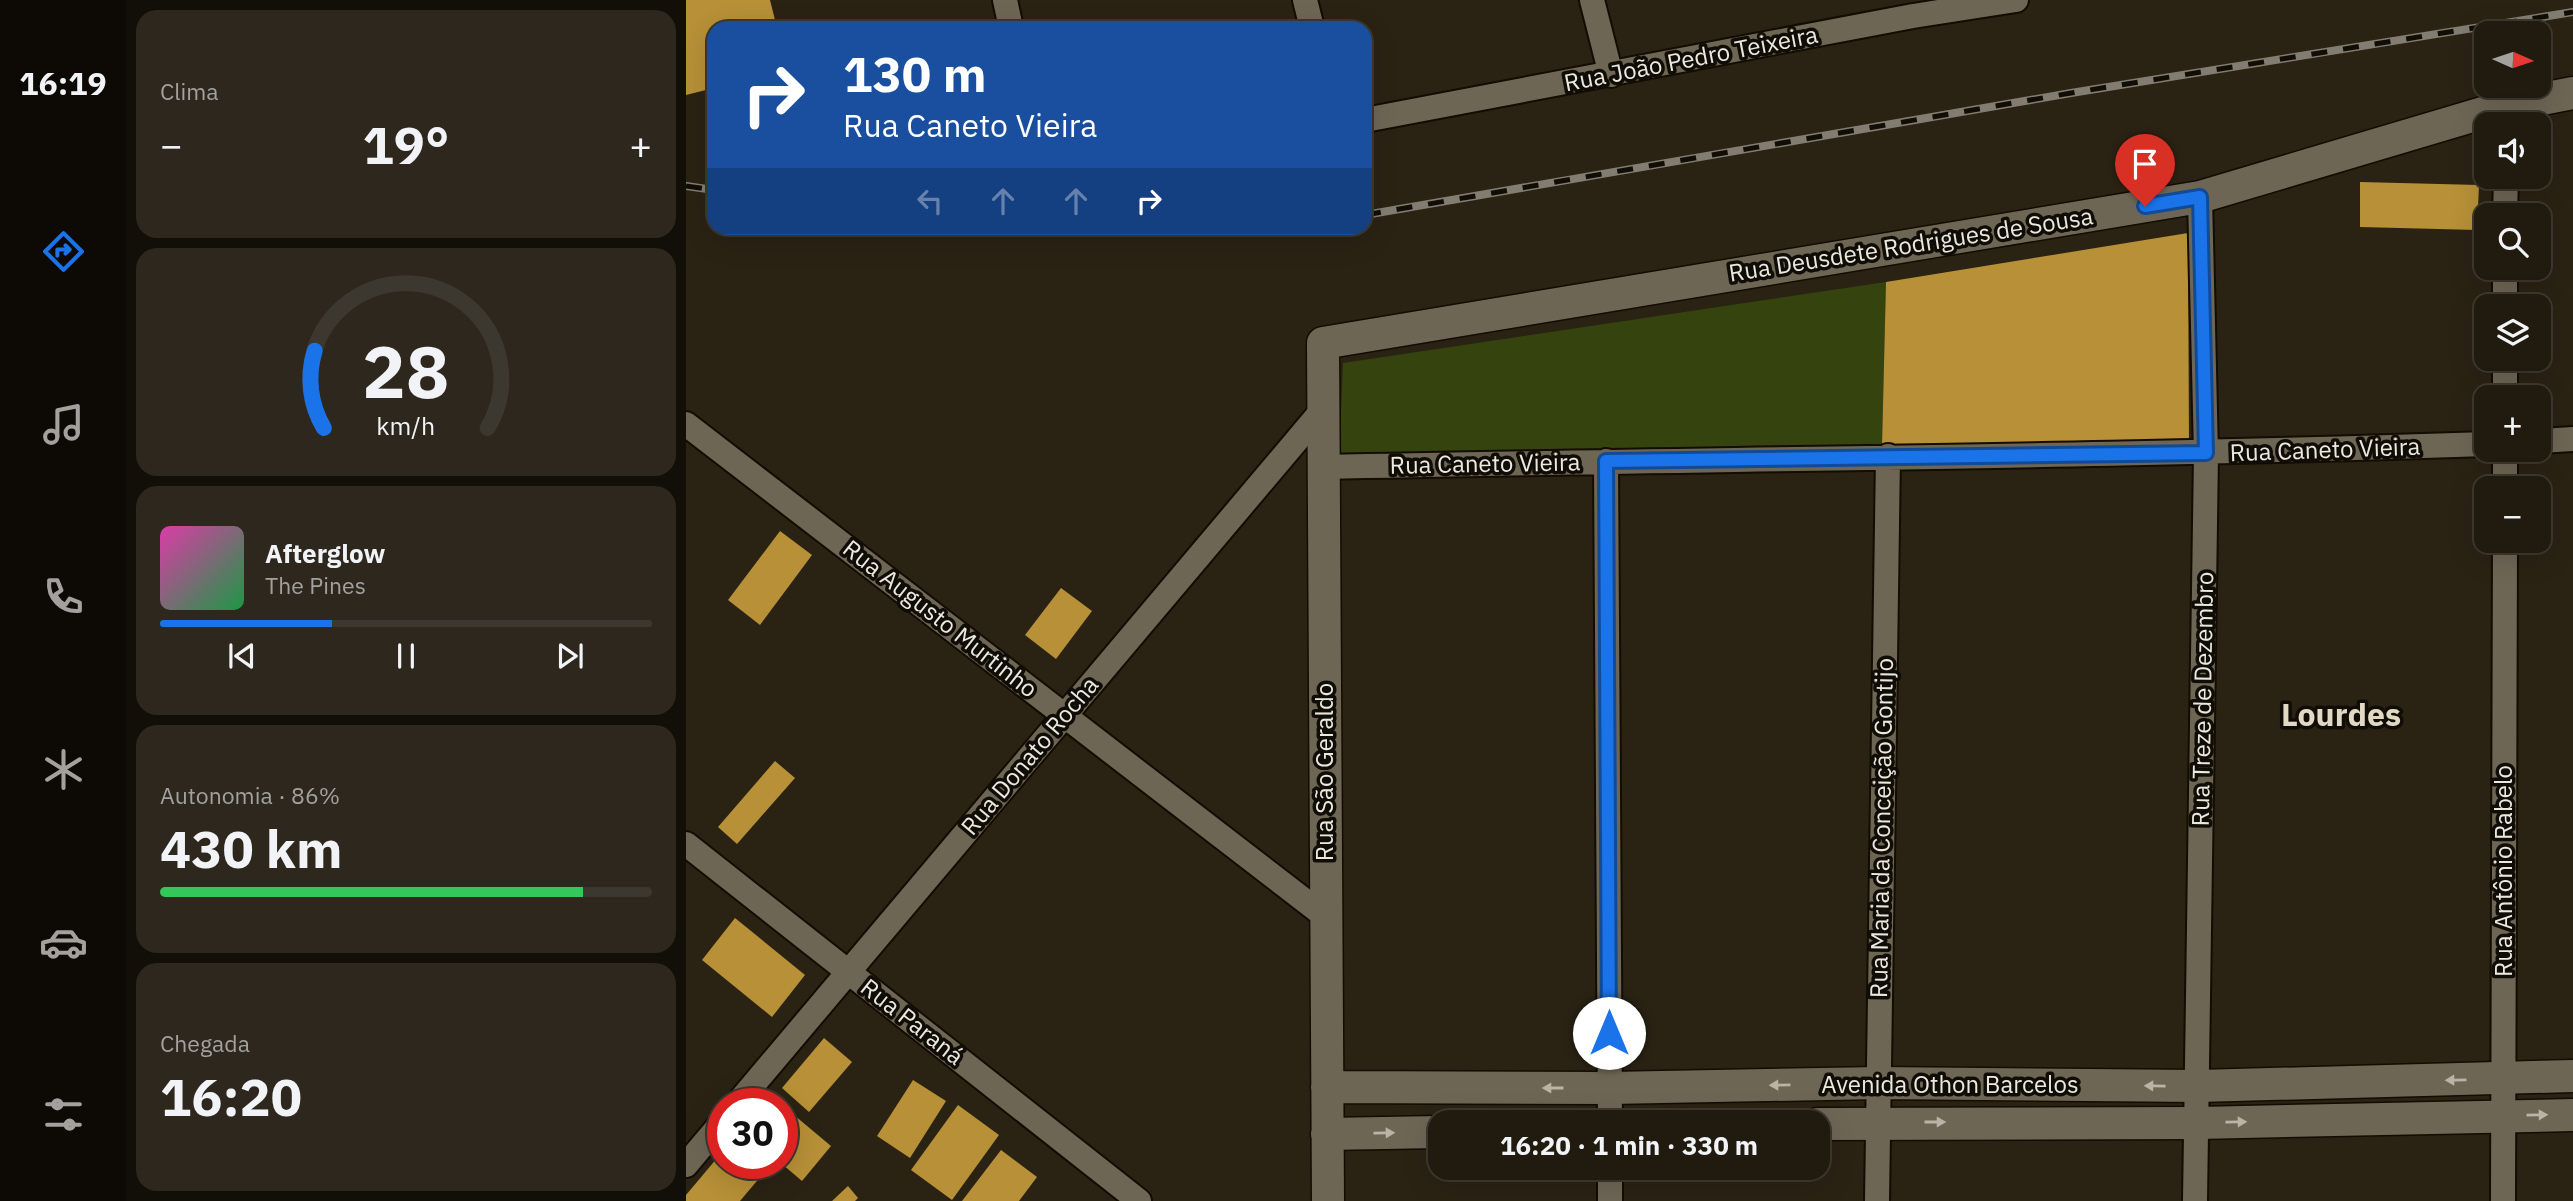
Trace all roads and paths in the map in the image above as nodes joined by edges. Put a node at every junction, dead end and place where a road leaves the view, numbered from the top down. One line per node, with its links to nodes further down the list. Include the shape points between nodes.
1 (1005, 0): 6 (street)
2 (1304, 0): 7 (street)
3 (1592, 0): 8 (street)
4 (2016, 0): 5 (street, Rua João Pedro Teixeira)
5 (1911, 8): 8 (street, Rua João Pedro Teixeira)
6 (1010, 21)
7 (1310, 21)
8 (1611, 75): 11 (street, Rua João Pedro Teixeira)
9 (2573, 93): 10 (street, Rua Deusdete Rodrigues de Sousa)
10 (2515, 112)
11 (1372, 119)
12 (2474, 124): 13 (street, Rua Deusdete Rodrigues de Sousa)
13 (2200, 197): 14 (street, Rua Deusdete Rodrigues de Sousa); 20 (street, Rua Treze de Dezembro)
14 (1323, 343): 15 (street, Rua São Geraldo)
15 (1324, 408): 23 (street, Rua São Geraldo); 25 (street, Rua Donato Rocha)
16 (686, 424): 25 (street, Rua Augusto Murtinho)
17 (2573, 439): 18 (street)
18 (2551, 441)
19 (2474, 444): 20 (street, Rua Caneto Vieira)
20 (2206, 453): 21 (street, Rua Caneto Vieira); 32 (street, Rua Treze de Dezembro)
21 (1888, 456): 22 (street, Rua Caneto Vieira); 31 (street, Rua Maria da Conceição Gontijo)
22 (1606, 461): 23 (street, Rua Caneto Vieira); 35 (street)
23 (1324, 467): 27 (street, Rua São Geraldo)
24 (2505, 553): 30 (street, Rua Antônio Rabelo)
25 (1064, 716): 27 (street, Rua Augusto Murtinho); 28 (street, Rua Donato Rocha)
26 (686, 844): 28 (street, Rua Paraná)
27 (1326, 917): 33 (street, Rua São Geraldo)
28 (848, 972): 34 (street, Rua Donato Rocha); 47 (street, Rua Paraná)
29 (2573, 1076): 30 (street, Avenida Othon Barcelos)
30 (2504, 1078): 32 (street, Avenida Othon Barcelos, one-way to 32); 38 (street, Rua Antônio Rabelo)
31 (1879, 1083): 32 (street, Avenida Othon Barcelos, one-way to 31); 35 (street, Avenida Othon Barcelos, one-way to 35); 39 (street, Rua Maria da Conceição Gontijo)
32 (2198, 1086): 40 (street, Rua Treze de Dezembro)
33 (1327, 1087): 35 (street, Avenida Othon Barcelos, one-way to 33); 43 (street, Rua São Geraldo)
34 (750, 1088)
35 (1610, 1088): 36 (street)
36 (1610, 1110)
37 (2573, 1115): 38 (street, Avenida Othon Barcelos, one-way to 37)
38 (2503, 1116): 40 (street, Avenida Othon Barcelos, one-way to 38); 52 (street, Rua Antônio Rabelo)
39 (1878, 1122): 40 (street, Avenida Othon Barcelos, one-way to 40); 41 (street, Avenida Othon Barcelos); 50 (street, Rua Maria da Conceição Gontijo)
40 (2198, 1123): 51 (street, Rua Treze de Dezembro)
41 (1830, 1124)
42 (1428, 1132): 43 (street, one-way to 42)
43 (1327, 1134): 48 (street, Rua São Geraldo)
44 (707, 1140): 45 (street)
45 (686, 1165)
46 (1610, 1180): 49 (street)
47 (1139, 1201)
48 (1328, 1201)
49 (1610, 1201)
50 (1877, 1201)
51 (2195, 1201)
52 (2503, 1201)

